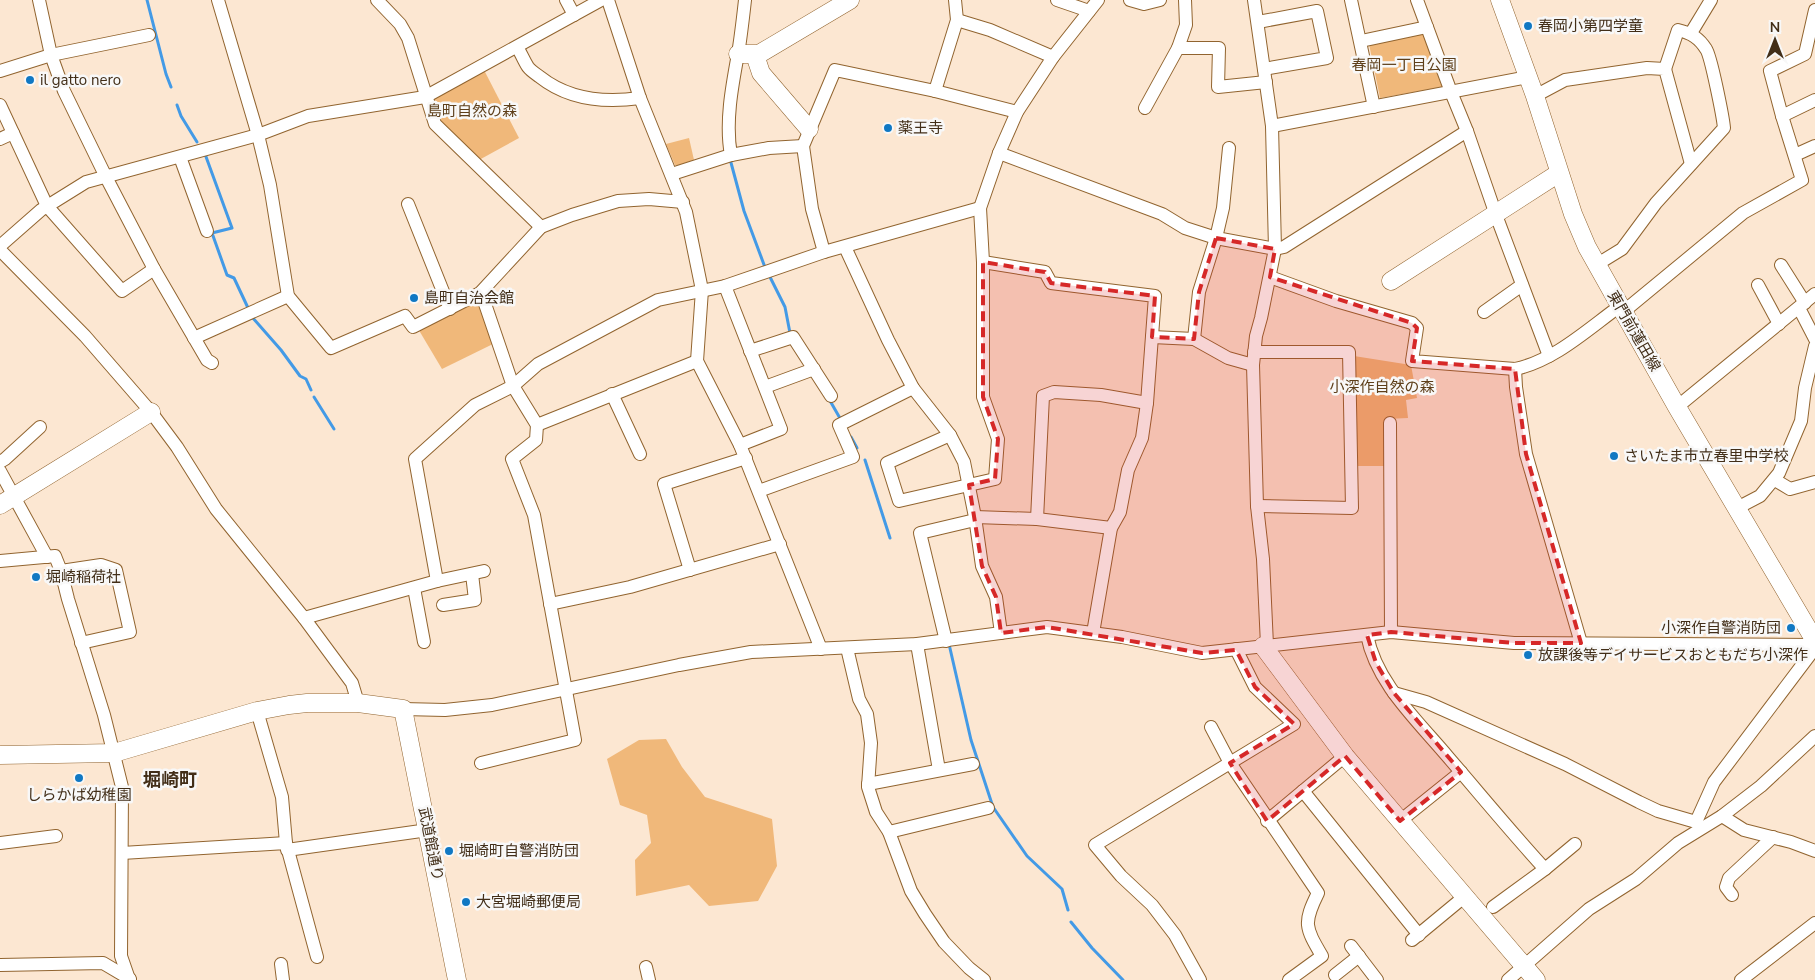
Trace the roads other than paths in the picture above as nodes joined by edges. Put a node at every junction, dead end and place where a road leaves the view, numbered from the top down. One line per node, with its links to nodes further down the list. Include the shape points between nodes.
1 (39, 0): 31 (street)
2 (218, 0): 54 (street)
3 (377, 0): 42 (street, via 400,24 408,38)
4 (566, 0): 22 (street)
5 (602, 0): 22 (street)
6 (608, 0): 43 (street)
7 (745, 0): 32 (street)
8 (850, 0): 32 (street, via 760,54)
9 (955, 0): 23 (street)
10 (1057, 0): 21 (street)
11 (1098, 0): 21 (street)
12 (1130, 0): 13 (street, via 1144,4)
13 (1160, 0)
14 (1185, 0): 30 (street, via 1186,25)
15 (1254, 0): 24 (street)
16 (1351, 0): 28 (street)
17 (1417, 0): 25 (street)
18 (1500, 0): 37 (street, 東門前蓮田線)
19 (1710, 1): 26 (street)
20 (1815, 10): 49 (street, via 1805,54 1770,71)
21 (1089, 11): 33 (street)
22 (574, 15): 29 (street)
23 (957, 20): 33 (street, via 990,30); 39 (street)
24 (1258, 22): 34 (street); 34 (street, via 1317,11 1327,58)
25 (1427, 27): 28 (street); 40 (street)
26 (1691, 33): 35 (street, via 1678,30); 63 (street, via 1707,50 1724,128)
27 (149, 35): 31 (street)
28 (1361, 41): 46 (street)
29 (517, 47): 42 (street); 43 (street, via 529,68 551,86 597,100)
30 (1178, 48): 38 (street, via 1218,48 1218,87); 47 (street)
31 (51, 54): 36 (street); 66 (street, via 64,91)
32 (747, 55): 51 (street); 60 (street, via 733,76)
33 (1053, 57): 48 (street)
34 (1264, 69): 38 (street)
35 (1664, 69): 41 (street, via 1647,68 1565,80); 63 (street)
36 (0, 71)
37 (1528, 77): 40 (street); 41 (street, 東門前蓮田線)
38 (1266, 82): 50 (street)
39 (935, 91): 48 (street); 51 (street, via 835,70)
40 (1451, 92): 46 (street); 52 (street)
41 (1535, 96): 64 (street, 東門前蓮田線)
42 (426, 97): 54 (street, via 313,115); 72 (street, via 435,124)
43 (640, 98): 65 (street)
44 (1815, 100): 49 (street)
45 (0, 105): 53 (street)
46 (1374, 106): 50 (street)
47 (1145, 108)
48 (1017, 112): 59 (street)
49 (1782, 116): 61 (street)
50 (1272, 126): 77 (street)
51 (809, 129): 56 (street)
52 (1467, 131): 71 (street); 77 (street, via 1284,248)
53 (13, 133): 55 (street); 69 (street)
54 (258, 135): 62 (street); 91 (street, via 270,185)
55 (0, 139)
56 (803, 146): 60 (street); 78 (street, via 812,209)
57 (1815, 146): 61 (street)
58 (1229, 148): 74 (street, via 1223,208)
59 (999, 154): 70 (street); 74 (street, via 1162,214 1185,228)
60 (731, 155): 65 (street)
61 (1795, 155): 94 (street, via 1802,180 1743,213)
62 (180, 157): 66 (street); 73 (street)
63 (1691, 164): 80 (street, via 1656,203 1622,249)
64 (1559, 173): 71 (street); 80 (street, 東門前蓮田線)
65 (672, 174): 67 (street)
66 (106, 177): 69 (street, via 86,182); 82 (street)
67 (683, 202): 72 (street, via 618,201); 88 (street)
68 (408, 204): 93 (street)
69 (46, 206): 76 (street); 82 (street, via 122,291)
70 (980, 208): 75 (street); 79 (street)
71 (1496, 215): 84 (street); 87 (street)
72 (541, 228): 89 (street)
73 (207, 230)
74 (1216, 238): 77 (street); 99 (street, via 1199,292)
75 (845, 247): 78 (street); 112 (street)
76 (0, 248): 117 (street, via 85,336)
77 (1275, 249): 83 (street)
78 (824, 252): 86 (street)
79 (982, 262): 97 (street, via 1045,272 1051,283 1155,296); 128 (street, via 983,397 998,439 995,479)
80 (1596, 265): 94 (street, 東門前蓮田線)
81 (1781, 265): 92 (street)
82 (154, 269): 98 (street)
83 (1270, 277): 103 (street); 109 (street, via 1412,323 1417,328 1412,361)
84 (1391, 281)
85 (1758, 285): 96 (street)
86 (725, 286): 88 (street); 101 (street)
87 (1522, 286): 95 (street); 104 (street)
88 (702, 290): 105 (street); 110 (street, via 658,300 538,364)
89 (480, 293): 93 (street); 110 (street)
90 (1815, 294): 92 (street)
91 (288, 296): 93 (street, via 330,348 405,316 413,327); 98 (street)
92 (1802, 305): 96 (street); 100 (street)
93 (450, 309)
94 (1622, 309): 104 (street); 116 (street, 東門前蓮田線)
95 (1484, 312)
96 (1779, 324): 116 (street)
97 (1152, 337): 99 (street); 115 (street)
98 (194, 338): 106 (street, via 207,360)
99 (1194, 339): 107 (street, via 1228,358)
100 (1815, 339)
101 (750, 351): 108 (street, via 794,337); 111 (street)
102 (1814, 351): 126 (street, via 1800,421)
103 (1254, 352): 107 (street); 131 (street, via 1349,352 1352,508)
104 (1549, 356): 109 (street)
105 (697, 361): 113 (street); 122 (street)
106 (212, 362)
107 (1253, 365): 131 (street)
108 (814, 369): 111 (street); 114 (street)
109 (1515, 369): 154 (street, via 1526,454)
110 (513, 386): 119 (street); 141 (street, via 475,405 415,459)
111 (765, 387): 122 (street, via 781,429)
112 (913, 388): 121 (street); 129 (street, via 839,425 853,457)
113 (612, 394): 119 (street); 123 (street)
114 (831, 396)
115 (1147, 403): 134 (street, via 1101,395 1054,392 1043,396); 135 (street, via 1142,438 1128,470 1120,512)
116 (1677, 407): 132 (street, 東門前蓮田線)
117 (151, 412): 130 (street); 145 (street, via 178,447 216,510)
118 (1390, 423): 146 (street)
119 (537, 425): 143 (street, via 536,440 512,460 534,515)
120 (40, 427): 125 (street, via 5,460)
121 (950, 435): 128 (street, via 964,462); 128 (street, via 887,463 899,501)
122 (740, 445): 124 (street)
123 (640, 454)
124 (746, 458): 129 (street); 139 (street, via 664,484)
125 (0, 471): 130 (street)
126 (1775, 480): 127 (street, via 1790,489); 132 (street, via 1760,496)
127 (1815, 482)
128 (969, 485): 133 (street)
129 (759, 491): 136 (street)
130 (7, 500): 137 (street)
131 (1257, 506): 156 (street, via 1263,559)
132 (1737, 508): 151 (street, 東門前蓮田線)
133 (975, 518): 134 (street); 148 (street, via 982,566 996,597); 150 (street, via 920,533)
134 (1037, 519): 135 (street)
135 (1111, 528): 147 (street)
136 (780, 544): 139 (street); 158 (street)
137 (46, 557): 138 (street); 140 (street, via 55,556)
138 (0, 561)
139 (690, 570): 143 (street)
140 (61, 571): 153 (street); 153 (street, via 100,565 116,570 130,632)
141 (437, 582): 142 (street); 144 (street, via 478,572 474,600)
142 (414, 588): 145 (street); 152 (street)
143 (550, 604): 161 (street)
144 (443, 605)
145 (304, 618): 163 (street, via 352,683)
146 (1391, 632): 149 (street); 154 (street, via 1514,644)
147 (1093, 633): 148 (street, via 1047,627); 160 (street, via 1202,654)
148 (1001, 634): 150 (street)
149 (1367, 635): 156 (street); 162 (street, via 1376,664)
150 (946, 641): 155 (street)
151 (1815, 641)
152 (424, 642)
153 (81, 643): 168 (street)
154 (1581, 643): 157 (street)
155 (917, 644): 159 (street); 174 (street)
156 (1265, 646): 160 (street); 170 (street)
157 (1815, 646): 182 (street, via 1714,782)
158 (821, 648): 159 (street); 161 (street, via 751,652)
159 (847, 648): 176 (street, via 858,698 867,714 871,743)
160 (1236, 649): 172 (street, via 1255,687 1294,724)
161 (565, 690): 164 (street, via 466,708); 171 (street, via 575,740)
162 (1394, 693): 175 (street); 182 (street, via 1435,706 1565,764 1651,808)
163 (358, 703): 164 (street); 165 (street, via 307,703)
164 (403, 709): 183 (street, 武道館通り)
165 (257, 710): 168 (street); 189 (street, via 282,797)
166 (1211, 727): 172 (street)
167 (1815, 736): 179 (street, via 1761,786)
168 (114, 753): 169 (street); 191 (street, via 122,787)
169 (0, 755)
170 (1345, 756): 177 (street); 181 (street)
171 (481, 763)
172 (1230, 763): 180 (street); 211 (street, via 1095,845 1121,876 1152,905 1175,935)
173 (973, 764): 174 (street)
174 (939, 770): 176 (street)
175 (1461, 772): 181 (street); 192 (street)
176 (868, 784): 184 (street, via 876,812)
177 (1303, 791): 180 (street); 194 (street, via 1416,938)
178 (988, 808): 184 (street)
179 (1722, 816): 182 (street); 186 (street, via 1744,830)
180 (1267, 821): 212 (street, via 1318,893 1307,923 1309,934 1322,956)
181 (1400, 821): 194 (street)
182 (1698, 825): 204 (street, via 1636,879 1589,909)
183 (428, 830): 189 (street); 209 (street, 武道館通り)
184 (889, 832): 210 (street, via 911,890 924,914 944,942)
185 (56, 836): 187 (street)
186 (1773, 837): 190 (street); 193 (street, via 1729,878 1726,887)
187 (0, 843)
188 (1575, 844): 192 (street)
189 (287, 846): 191 (street); 200 (street)
190 (1815, 851)
191 (122, 853): 198 (street)
192 (1545, 869): 195 (street)
193 (1732, 895)
194 (1464, 897): 204 (street)
195 (1493, 907)
196 (1815, 923): 207 (street)
197 (1351, 946): 199 (street)
198 (121, 956): 201 (street); 206 (street)
199 (1359, 956): 205 (street); 213 (street)
200 (317, 957)
201 (103, 962): 203 (street); 206 (street)
202 (281, 964): 208 (street)
203 (0, 965)
204 (1530, 973): 214 (street)
205 (1335, 975)
206 (130, 979)
207 (1743, 979)
208 (283, 980)
209 (457, 980)
210 (984, 980)
211 (1200, 980)
212 (1289, 980)
213 (1377, 980)
214 (1508, 980)

